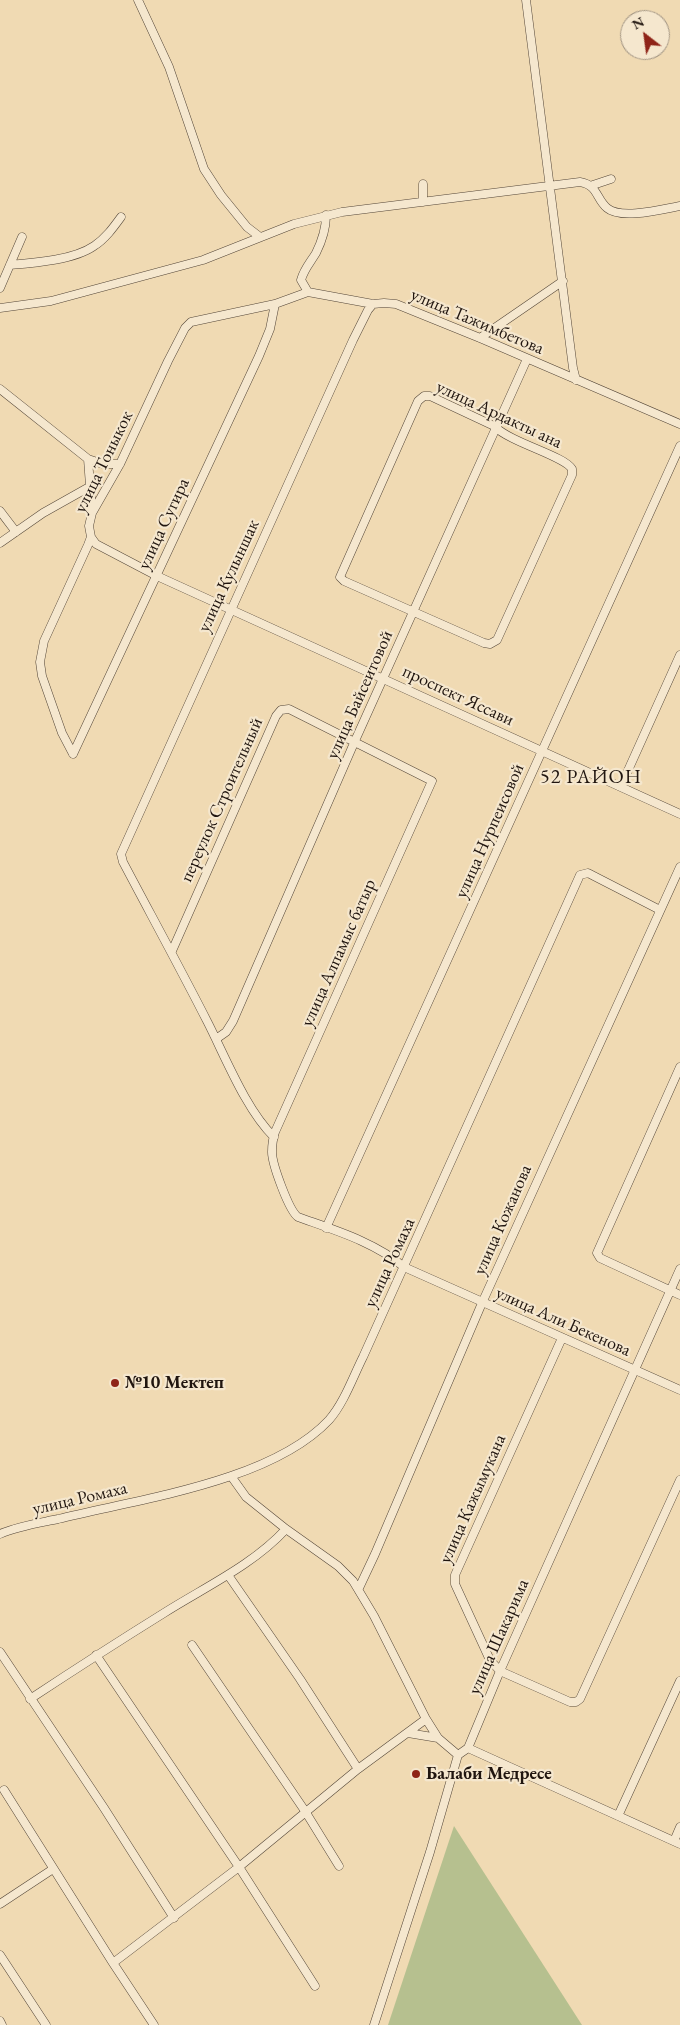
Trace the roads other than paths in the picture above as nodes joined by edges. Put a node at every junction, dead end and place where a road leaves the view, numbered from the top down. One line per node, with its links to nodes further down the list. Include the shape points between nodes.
1 (138, 0): 12 (street, via 169,67 204,168 247,227)
2 (526, 0): 5 (street)
3 (611, 179): 6 (street)
4 (423, 184): 7 (street)
5 (550, 186): 6 (street, via 580,182); 7 (street); 14 (street)
6 (590, 186): 8 (street, via 608,209 624,214)
7 (423, 202): 9 (street)
8 (680, 206)
9 (326, 215): 12 (street); 16 (street, via 322,239 301,280)
10 (121, 217): 13 (street, via 110,233 94,247 56,259)
11 (22, 237): 13 (street)
12 (260, 237): 19 (street, via 203,260 72,296)
13 (10, 265): 15 (street)
14 (563, 281): 20 (street); 22 (street)
15 (0, 288)
16 (308, 292): 17 (street); 18 (street, улица Тажимбетова)
17 (275, 304): 28 (street, улица Тоныкок, via 196,320 184,328); 35 (street, улица Сугира, via 270,329 259,356)
18 (373, 304): 20 (street, улица Тажимбетова, via 396,304); 36 (street, улица Кулыншак, via 353,340)
19 (0, 308)
20 (480, 338): 21 (street, улица Тажимбетова)
21 (527, 359): 22 (street, улица Тажимбетова); 25 (street, улица Байсеитовой)
22 (576, 380): 24 (street, улица Тажимбетова)
23 (0, 389): 27 (street)
24 (680, 424)
25 (496, 428): 37 (street, улица Байсеитовой); 37 (street, улица Ардакты ана, via 430,396 424,396 418,402 340,577); 37 (street, улица Ардакты ана, via 567,463 572,469 539,549 494,642 484,643)
26 (680, 446): 41 (street, улица Нурпеисовой)
27 (88, 459): 28 (street, via 103,464); 29 (street)
28 (120, 464): 31 (street, улица Тоныкок)
29 (91, 486): 31 (street); 32 (street)
30 (0, 511): 32 (street)
31 (92, 513): 33 (street, улица Тоныкок)
32 (16, 532): 34 (street)
33 (91, 537): 35 (street, проспект Яссави, via 96,544); 42 (street, улица Тоныкок, via 42,651 42,676)
34 (0, 543)
35 (157, 576): 36 (street, проспект Яссави); 42 (street, улица Сугира)
36 (230, 610): 39 (street, проспект Яссави); 47 (street, улица Кулыншак, via 122,848 121,858)
37 (413, 613): 39 (street, улица Байсеитовой)
38 (680, 655): 43 (street)
39 (384, 678): 40 (street, улица Байсеитовой); 41 (street, проспект Яссави)
40 (354, 742): 47 (street, переулок Строительный, via 286,708 278,712); 48 (street, улица Байсеитовой, via 233,1021); 50 (street, улица Алпамыс батыр, via 432,781)
41 (542, 750): 43 (street, проспект Яссави); 51 (street, улица Нурпеисовой)
42 (73, 754)
43 (621, 786): 44 (street, проспект Яссави)
44 (680, 814)
45 (680, 867): 46 (street, улица Кожанова)
46 (660, 910): 52 (street, улица Ромаха, via 588,873 580,875); 56 (street, улица Кожанова)
47 (172, 951): 48 (street)
48 (216, 1039): 50 (street, via 243,1092)
49 (680, 1067): 54 (street, via 597,1253 600,1258)
50 (274, 1137): 51 (street, улица Али Бекенова, via 272,1154 292,1212)
51 (326, 1228): 52 (street, улица Али Бекенова, via 377,1249)
52 (404, 1267): 56 (street, улица Али Бекенова); 60 (street, улица Ромаха, via 363,1357 330,1419 291,1448 257,1467)
53 (680, 1269): 54 (street, улица Шакарима)
54 (671, 1290): 55 (street); 58 (street, улица Шакарима)
55 (680, 1294)
56 (482, 1303): 57 (street, улица Али Бекенова); 65 (street, улица Кожанова)
57 (562, 1338): 58 (street, улица Али Бекенова); 69 (street, улица Кажымукана, via 454,1574 454,1584 490,1660)
58 (636, 1371): 59 (street, улица Али Бекенова); 69 (street, улица Шакарима)
59 (680, 1390)
60 (231, 1476): 62 (street, via 246,1498); 63 (street, улица Ромаха)
61 (680, 1480): 69 (street, via 580,1699 570,1702)
62 (286, 1529): 64 (street); 65 (street, via 338,1566)
63 (0, 1534)
64 (228, 1575): 68 (street); 77 (street)
65 (359, 1588): 72 (street)
66 (192, 1645): 79 (street)
67 (0, 1652): 71 (street)
68 (96, 1655): 71 (street); 84 (street)
69 (500, 1671): 75 (street, улица Шакарима)
70 (680, 1681): 80 (street)
71 (30, 1699): 87 (street)
72 (426, 1719): 73 (street); 74 (street)
73 (408, 1733): 74 (street); 77 (street)
74 (438, 1738): 76 (street)
75 (468, 1748): 76 (street); 80 (street)
76 (458, 1755): 95 (street)
77 (358, 1769): 79 (street)
78 (4, 1790): 85 (street)
79 (305, 1811): 83 (street); 84 (street)
80 (618, 1816): 82 (street)
81 (680, 1827): 82 (street)
82 (677, 1843)
83 (339, 1866)
84 (239, 1867): 87 (street); 90 (street)
85 (53, 1869): 86 (street); 89 (street)
86 (0, 1904)
87 (174, 1918): 89 (street)
88 (0, 1955): 93 (street)
89 (112, 1963): 94 (street)
90 (315, 1986)
91 (0, 2021): 92 (street)
92 (2, 2025)
93 (46, 2025)
94 (154, 2025)
95 (374, 2025)

